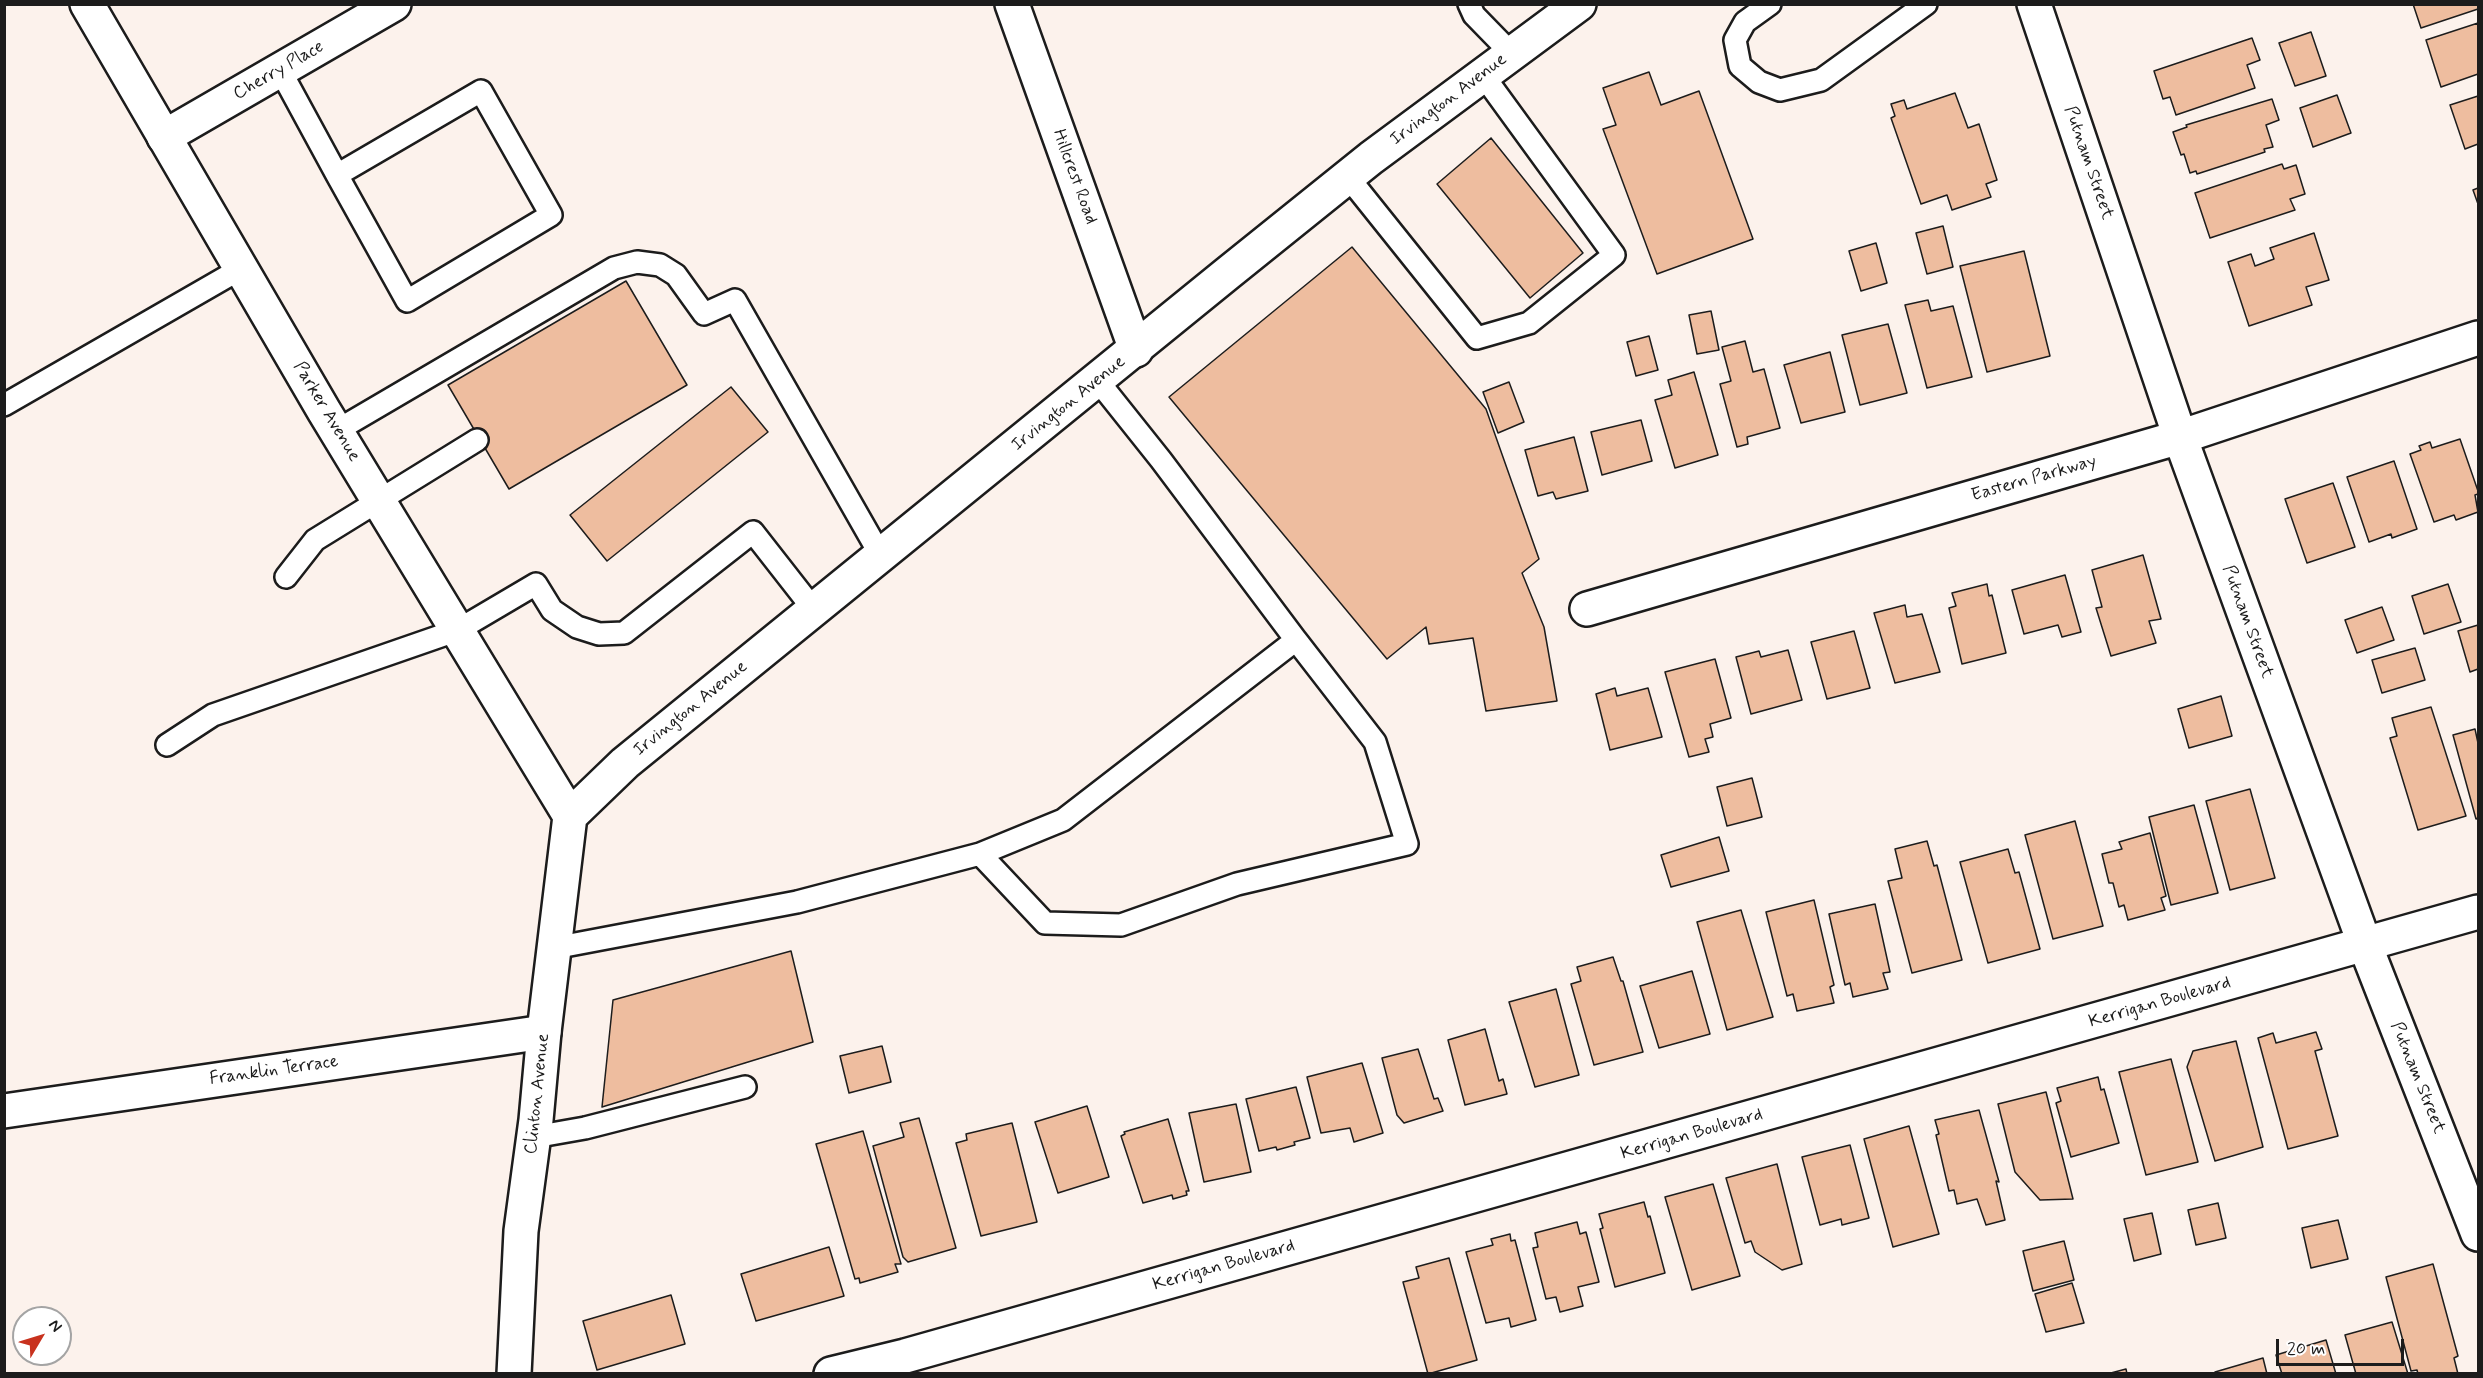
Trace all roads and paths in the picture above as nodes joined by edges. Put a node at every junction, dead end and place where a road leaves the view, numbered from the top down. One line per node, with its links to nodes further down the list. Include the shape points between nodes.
1 (87, 4): 12 (street, Parker Avenue)
2 (394, 4): 10 (street, Cherry Place)
3 (1012, 4): 17 (street, Hillcrest Road)
4 (1469, 4): 9 (lane, via 1474,15)
5 (1578, 4): 9 (street, Irvington Avenue)
6 (1770, 4): 7 (lane, via 1745,22 1735,40 1740,66 1759,82 1780,90 1821,80)
7 (1926, 4)
8 (2034, 4): 21 (street, Putnam Street)
9 (1511, 53): 11 (street, Irvington Avenue)
10 (280, 70): 12 (street, Cherry Place); 13 (lane)
11 (1483, 75): 14 (street, Irvington Avenue); 14 (lane, via 1614,255 1529,323 1477,338)
12 (164, 137): 15 (street, Parker Avenue)
13 (337, 175): 13 (lane, via 407,302 551,215 481,91)
14 (1348, 177): 17 (street, Irvington Avenue)
15 (242, 268): 19 (lane); 20 (street, Parker Avenue)
16 (2478, 338): 21 (street, Eastern Parkway)
17 (1136, 350): 18 (street, Irvington Avenue)
18 (1098, 381): 24 (street, Irvington Avenue); 29 (lane)
19 (4, 405)
20 (336, 431): 23 (street, Parker Avenue); 24 (lane, via 614,268 637,262 660,265 676,275 704,314 735,300)
21 (2180, 437): 26 (street, Eastern Parkway); 34 (street, Putnam Street)
22 (477, 440): 23 (lane)
23 (378, 500): 25 (lane, via 315,540); 28 (street, Parker Avenue)
24 (881, 556): 27 (street, Irvington Avenue)
25 (286, 577)
26 (1587, 609)
27 (814, 610): 28 (lane, via 753,532 624,633 599,634 577,627 552,610 536,584); 31 (street, Irvington Avenue, via 625,763)
28 (458, 630): 30 (lane, via 213,715); 31 (street, Parker Avenue)
29 (1296, 640): 32 (lane, via 1063,820); 32 (lane, via 1375,742 1407,844 1237,884 1121,925 1045,923)
30 (167, 745)
31 (570, 816): 35 (street, Clinton Avenue)
32 (980, 854): 35 (lane, via 797,902)
33 (2478, 912): 34 (street, Kerrigan Boulevard)
34 (2365, 945): 40 (street, Putnam Street); 42 (street, Kerrigan Boulevard)
35 (554, 948): 36 (street, Clinton Avenue)
36 (544, 1032): 38 (street, Franklin Terrace); 39 (street, Clinton Avenue)
37 (745, 1087): 39 (lane, via 585,1128)
38 (4, 1111)
39 (534, 1137): 41 (street, Clinton Avenue, via 521,1231)
40 (2478, 1233)
41 (514, 1374)
42 (831, 1374)

